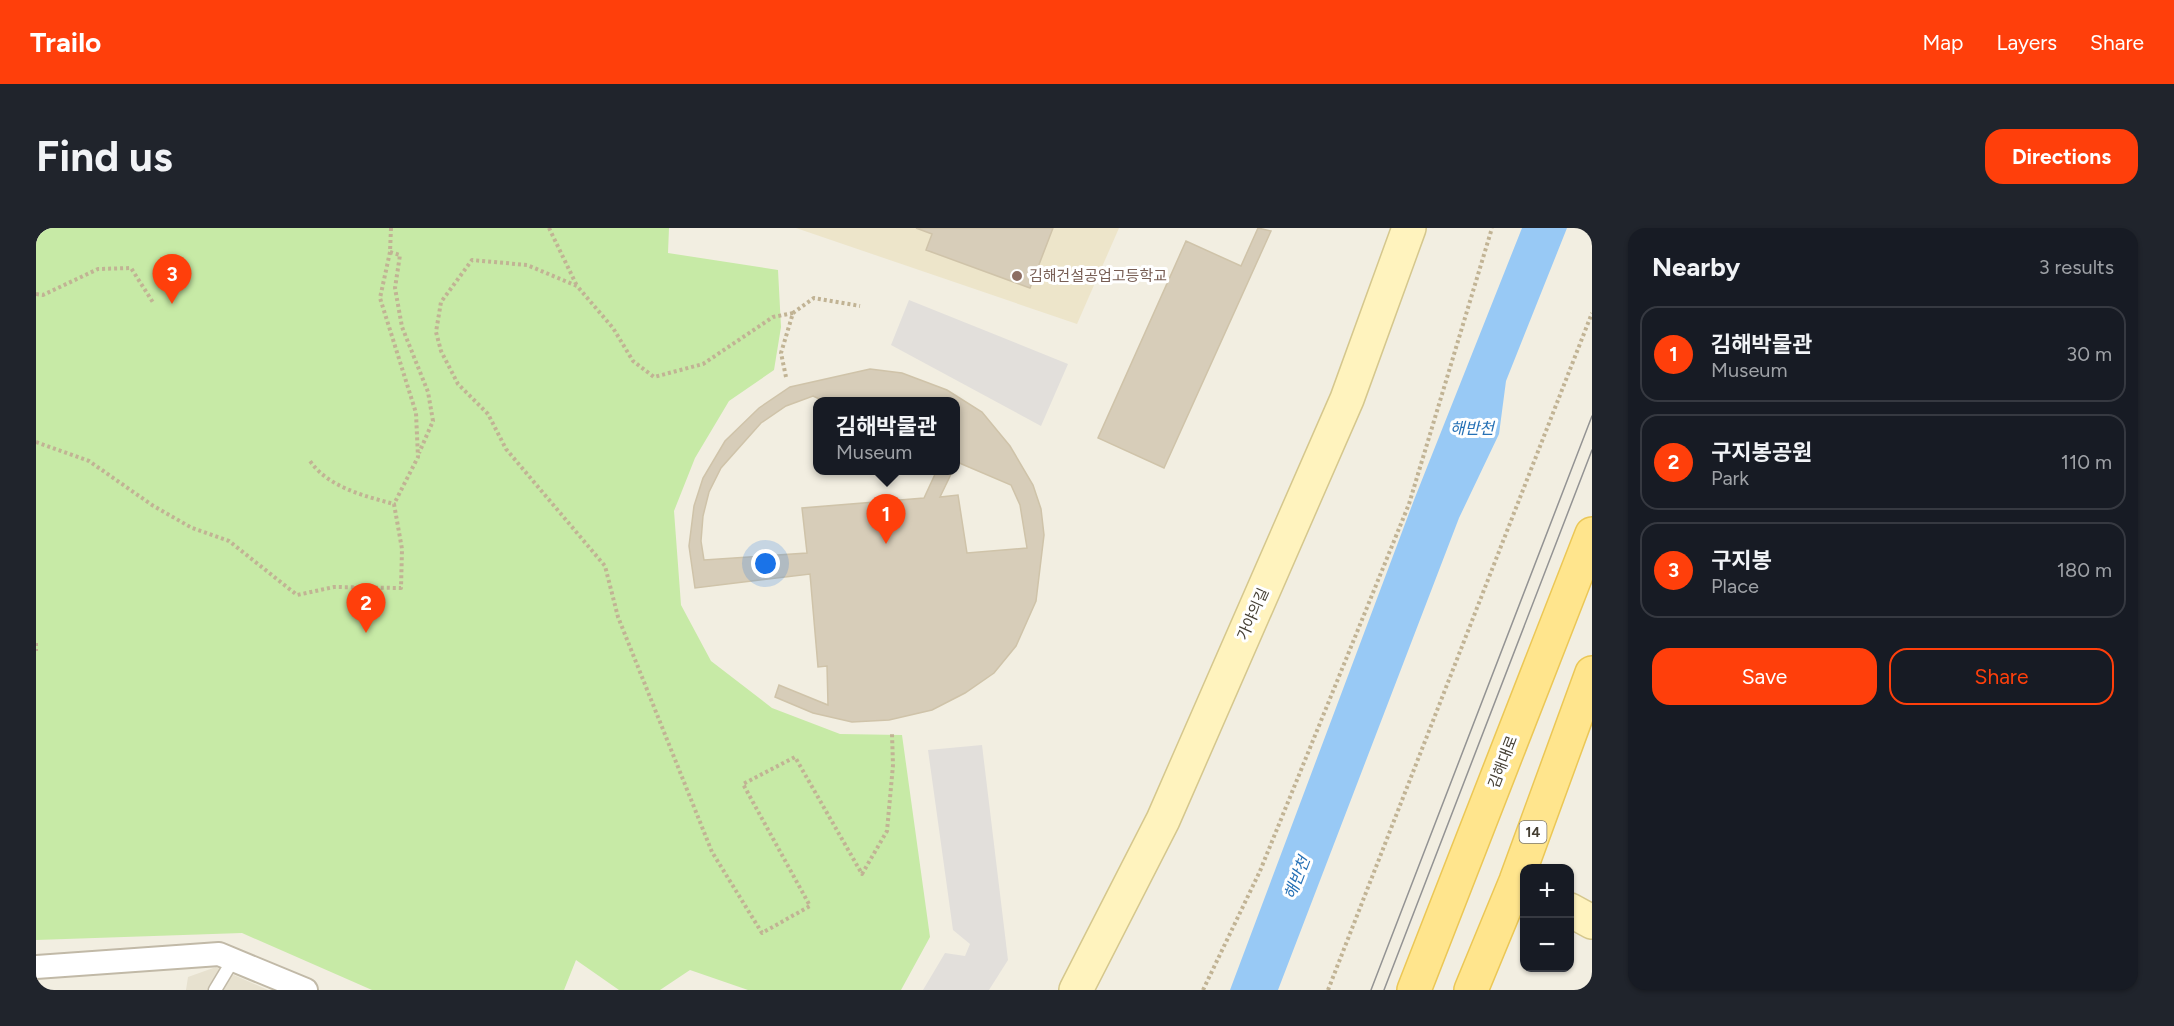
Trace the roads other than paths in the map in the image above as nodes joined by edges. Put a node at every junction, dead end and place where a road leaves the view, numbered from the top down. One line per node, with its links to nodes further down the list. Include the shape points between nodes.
1 (1409, 228): 12 (street, 가야의길, via 1347,399 1300,507 1163,820)
2 (1592, 534): 13 (main road, 김해대로)
3 (1592, 673): 4 (main road, 14)
4 (1527, 864)
5 (1520, 883): 14 (main road, 14)
6 (1574, 913): 7 (street)
7 (1592, 922)
8 (232, 960): 9 (street, via 219,954); 10 (lane); 11 (street)
9 (36, 967)
10 (216, 990)
11 (306, 990)
12 (1076, 990)
13 (1414, 990)
14 (1471, 990)

